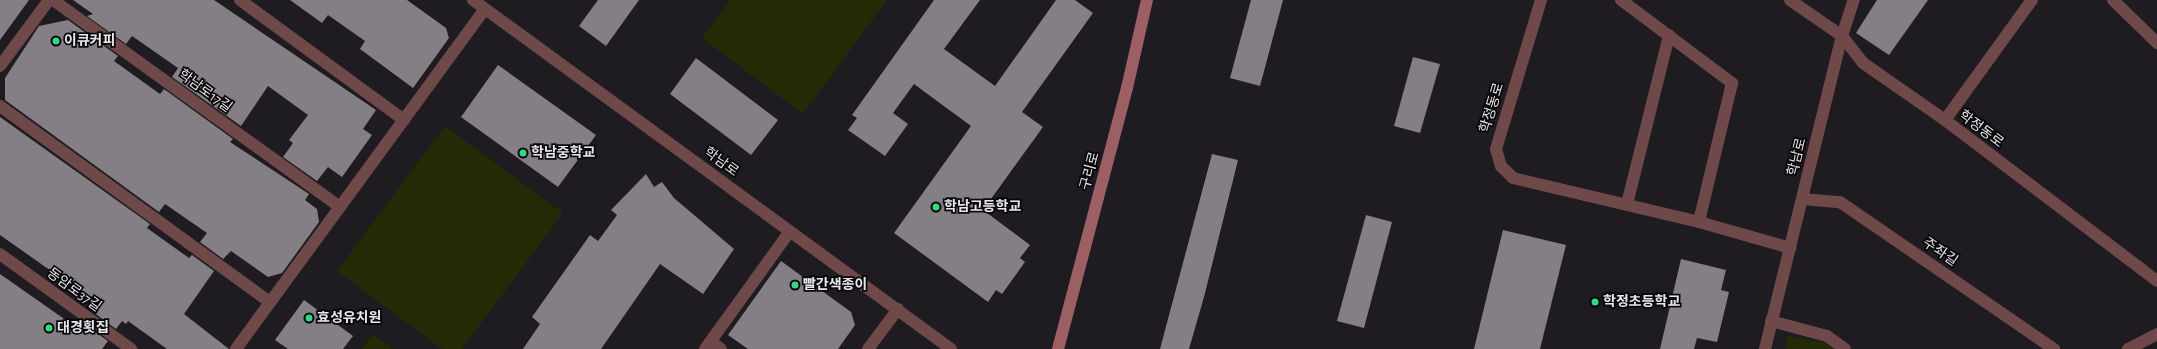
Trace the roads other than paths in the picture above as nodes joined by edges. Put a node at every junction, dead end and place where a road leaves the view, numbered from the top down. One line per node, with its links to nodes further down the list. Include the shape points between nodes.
1 (49, 0): 16 (street)
2 (53, 0): 22 (street, 학남로17길)
3 (240, 0): 18 (street)
4 (473, 0): 12 (street, 학남로)
5 (1147, 0): 38 (street, 구리로, via 1127,88)
6 (1541, 0): 21 (street, 학정동로, via 1496,149 1501,166 1513,178)
7 (1621, 0): 13 (street)
8 (1790, 0): 14 (street, 학정동로)
9 (1854, 0): 14 (street, 학남로)
10 (2032, 0): 19 (street)
11 (2113, 0): 15 (street)
12 (486, 9): 18 (street); 24 (street, 학남로)
13 (1669, 35): 21 (street); 23 (street, via 1732,83)
14 (1842, 36): 19 (street, 학정동로, via 1863,64); 20 (street, 학남로)
15 (2157, 43)
16 (0, 66)
17 (0, 106): 28 (street)
18 (404, 120): 22 (street)
19 (1945, 120): 27 (street, 학정동로)
20 (1802, 199): 25 (street, 학남로); 41 (street, 주좌길, via 1840,202)
21 (1627, 204): 23 (street, 학정동로)
22 (340, 207): 28 (street)
23 (1699, 222): 25 (street, 학정동로)
24 (790, 231): 29 (street, 학남로); 32 (street)
25 (1790, 248): 30 (street, 학남로)
26 (0, 254): 33 (street, 동암로37길)
27 (2157, 282)
28 (270, 302): 34 (street)
29 (898, 309): 36 (street); 37 (street, 학남로)
30 (1771, 321): 39 (street, 학남로); 40 (street, via 1827,336)
31 (2157, 334): 42 (street)
32 (708, 345): 35 (street)
33 (131, 349)
34 (236, 349)
35 (721, 349)
36 (868, 349)
37 (951, 349)
38 (1058, 349)
39 (1765, 349)
40 (1845, 349)
41 (2054, 349)
42 (2128, 349)

